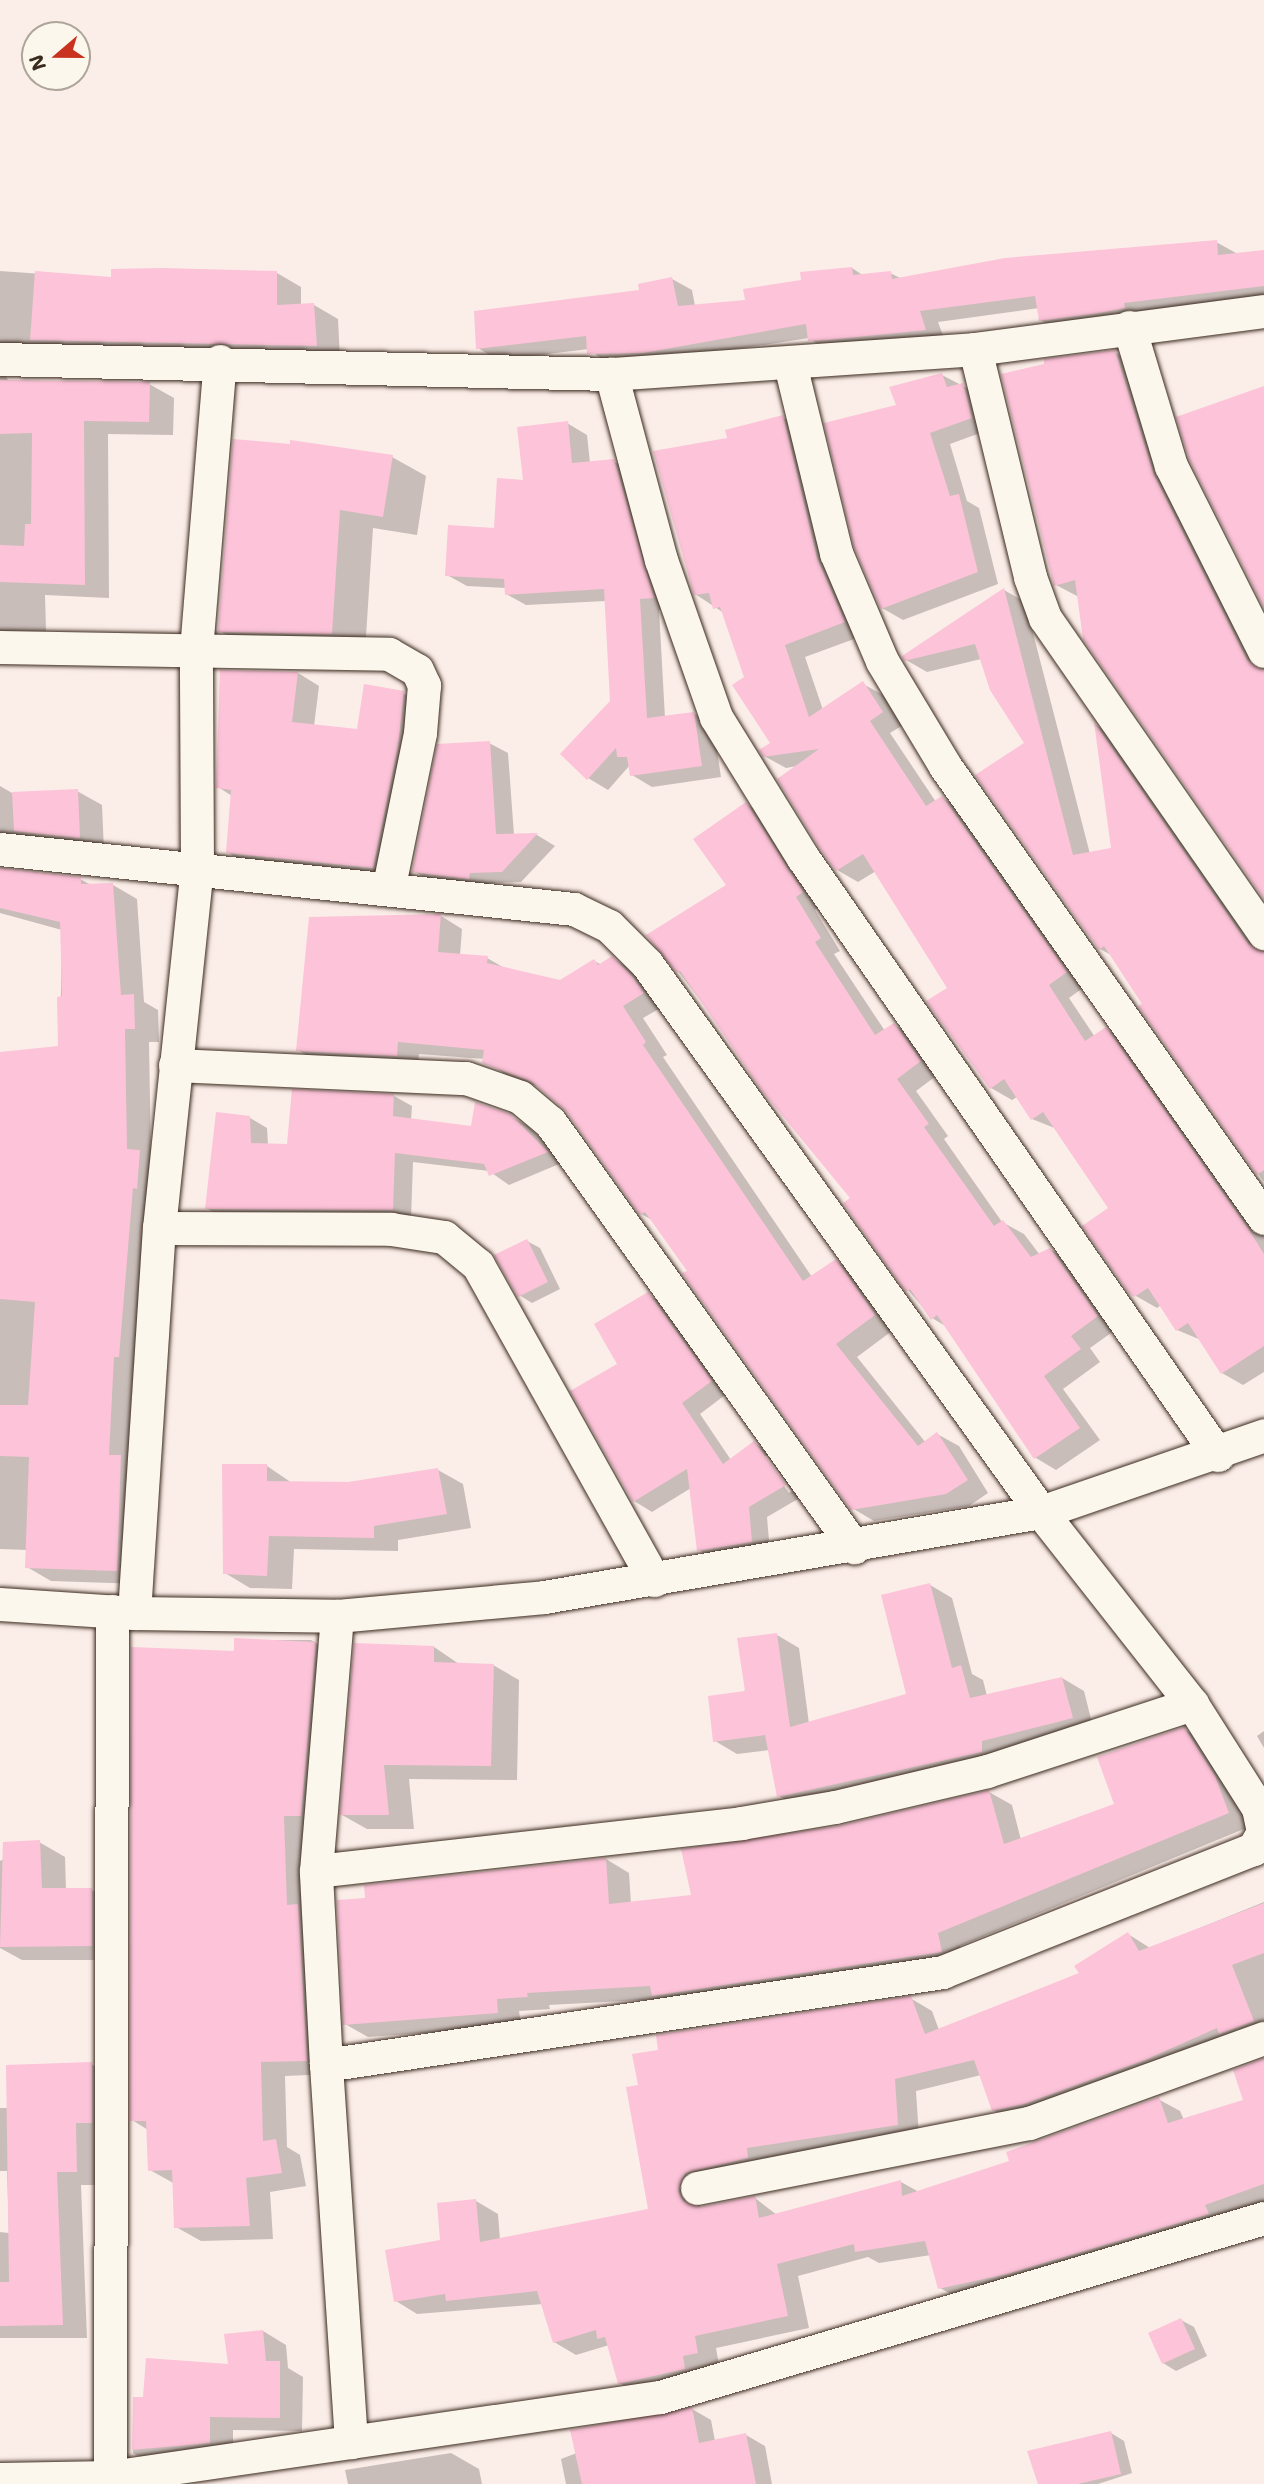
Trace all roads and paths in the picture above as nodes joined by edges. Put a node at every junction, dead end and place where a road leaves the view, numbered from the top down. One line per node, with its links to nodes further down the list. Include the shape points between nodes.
1 (1264, 311): 2 (street)
2 (1129, 327): 3 (street); 10 (street, via 1171,466)
3 (975, 349): 6 (street); 14 (street, via 1030,577 1045,618)
4 (0, 359): 5 (street)
5 (220, 361): 7 (street); 9 (street)
6 (790, 364): 7 (street); 16 (street, via 836,553 882,661 945,766)
7 (611, 374): 19 (street, via 661,560 716,717 803,858)
8 (0, 647): 9 (street)
9 (196, 650): 12 (street); 13 (street, via 389,654 417,670 424,685 420,733)
10 (1264, 651)
11 (0, 849): 12 (street)
12 (197, 867): 13 (street); 15 (street)
13 (390, 886): 20 (street, via 574,909 610,926 647,964)
14 (1264, 933)
15 (175, 1065): 17 (street); 21 (street, via 466,1078 520,1097 550,1122)
16 (1264, 1218)
17 (159, 1228): 22 (street, via 391,1229 444,1237 478,1265); 24 (street)
18 (1264, 1435): 19 (street)
19 (1218, 1455): 20 (street)
20 (1041, 1512): 21 (street); 26 (street)
21 (855, 1547): 22 (street)
22 (654, 1580): 25 (street, via 544,1597)
23 (0, 1604): 24 (street)
24 (123, 1612): 25 (street); 33 (street)
25 (337, 1616): 27 (street)
26 (1192, 1704): 27 (street, via 987,1771 835,1807 741,1824); 29 (street, via 1258,1808 1263,1832 1253,1849 943,1972)
27 (316, 1871): 29 (street)
28 (1264, 2038): 30 (street, via 1029,2123)
29 (326, 2065): 32 (street)
30 (697, 2188)
31 (1264, 2218): 32 (street, via 660,2397)
32 (351, 2442): 33 (street)
33 (110, 2477): 34 (street)
34 (0, 2479)

